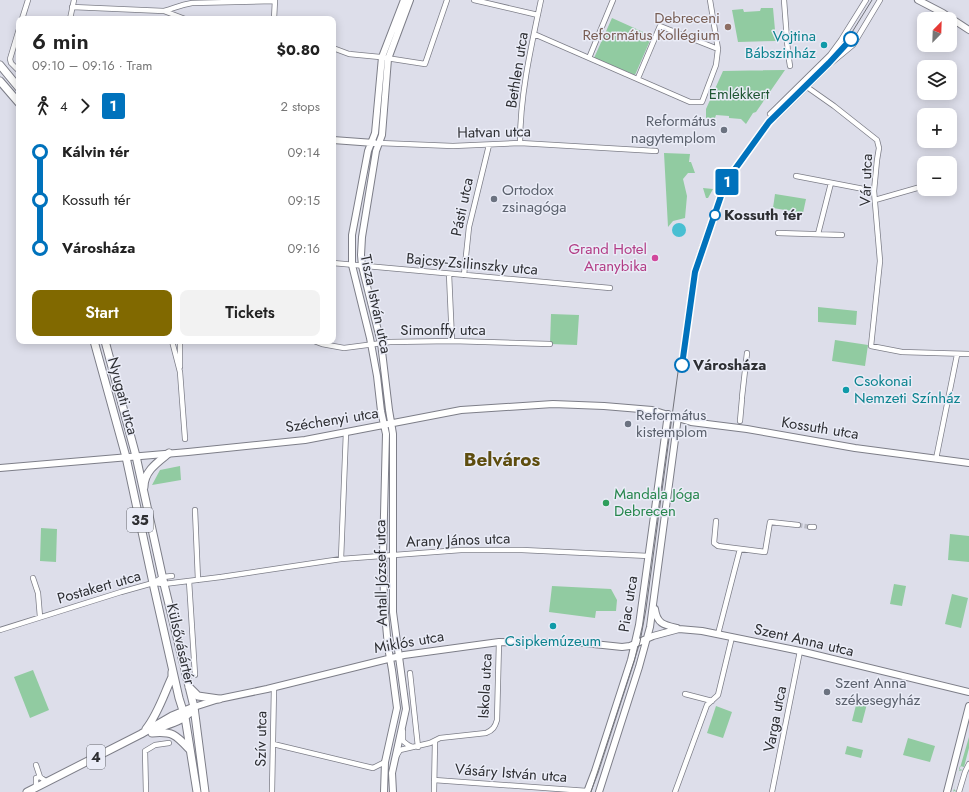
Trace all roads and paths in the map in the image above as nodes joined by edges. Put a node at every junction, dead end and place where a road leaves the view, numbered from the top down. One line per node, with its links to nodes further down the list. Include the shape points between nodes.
1 (28, 0): 18 (street)
2 (74, 0): 15 (street)
3 (404, 0): 27 (street)
4 (410, 0): 27 (street)
5 (447, 0): 27 (street, via 425,64)
6 (474, 0): 17 (street)
7 (541, 0): 17 (street, Bethlen utca)
8 (613, 0): 28 (street)
9 (710, 0): 26 (street)
10 (784, 0): 30 (street)
11 (866, 0): 35 (street, via 830,55 770,114 775,118)
12 (880, 0): 35 (street, via 853,45)
13 (918, 0): 22 (street)
14 (274, 1): 16 (street, via 179,5); 21 (street)
15 (72, 7): 16 (street); 19 (street)
16 (164, 11): 20 (street)
17 (538, 15): 23 (street, Bethlen utca)
18 (23, 16)
19 (70, 16)
20 (177, 16)
21 (274, 16)
22 (969, 30)
23 (534, 34): 28 (street); 40 (street, Bethlen utca, via 525,78)
24 (16, 39): 31 (street, via 10,59)
25 (336, 49): 27 (street, via 349,54)
26 (718, 49): 32 (street, via 660,26); 32 (street, via 716,66 702,102 690,102)
27 (385, 58): 38 (street, Tisza István utca, via 375,133); 39 (street, Tisza István utca, via 382,135)
28 (589, 58): 32 (street)
29 (0, 65): 34 (main road)
30 (790, 66)
31 (16, 68)
32 (638, 78)
33 (0, 81): 36 (main road)
34 (16, 84)
35 (808, 87): 46 (street, Vár utca, via 877,140 879,148)
36 (16, 100)
37 (336, 140): 38 (street, Hatvan utca)
38 (371, 142): 39 (street, Hatvan utca); 52 (street, Tisza István utca, via 352,235)
39 (379, 143): 41 (street, Hatvan utca); 53 (street, Tisza István utca, via 362,237)
40 (520, 143): 41 (street, Hatvan utca); 42 (street, Hatvan utca)
41 (489, 145): 55 (street, Pásti utca, via 469,227)
42 (656, 152)
43 (796, 176): 44 (street)
44 (831, 183): 46 (street); 49 (street)
45 (917, 188): 47 (street)
46 (874, 191): 47 (street, Vár utca)
47 (875, 200): 68 (street, Vár utca, via 880,261 870,346 902,352)
48 (778, 233): 49 (street)
49 (818, 234): 50 (street)
50 (842, 235)
51 (336, 263): 52 (street, Bajcsy-Zsilinszky utca)
52 (352, 264): 53 (street, Bajcsy-Zsilinszky utca); 65 (street, Tisza István utca)
53 (362, 266): 54 (street, Bajcsy-Zsilinszky utca); 58 (street, Tisza István utca)
54 (449, 274): 55 (street, Bajcsy-Zsilinszky utca); 57 (street)
55 (464, 275): 56 (street, Bajcsy-Zsilinszky utca)
56 (610, 288)
57 (452, 341): 58 (street, Simonffy utca); 64 (street, Simonffy utca)
58 (381, 343): 65 (street, Simonffy utca); 73 (street, Tisza István utca)
59 (95, 344): 79 (main road, Nyugati utca / 35)
60 (106, 344): 78 (main road, Nyugati utca / 35)
61 (173, 344): 69 (street)
62 (180, 344): 69 (street)
63 (322, 344): 65 (street, Simonffy utca, via 344,348)
64 (550, 344)
65 (372, 345): 74 (street, Tisza István utca)
66 (747, 353): 72 (street)
67 (969, 354): 68 (street)
68 (956, 355): 80 (street)
69 (180, 372): 76 (street)
70 (668, 414): 71 (street, Kossuth utca); 73 (street, Széchenyi utca, via 652,410 553,404 461,410); 90 (street, Piac utca)
71 (678, 417): 80 (street, Kossuth utca, via 691,422); 98 (street, Piac utca)
72 (740, 420)
73 (391, 424): 74 (street, Széchenyi utca); 88 (street, Antall József utca)
74 (384, 425): 75 (street, Széchenyi utca); 89 (street, Antall József utca, via 386,434)
75 (346, 432): 77 (street, Széchenyi utca, via 305,440); 91 (street)
76 (185, 439)
77 (169, 453): 78 (street, Széchenyi utca); 83 (main road, via 148,473 144,481)
78 (136, 456): 79 (street, Széchenyi utca); 83 (main road, Külsővásártér / 35)
79 (126, 457): 82 (street, Széchenyi utca); 97 (main road, Külsővásártér / 35)
80 (936, 459): 81 (street, Kossuth utca)
81 (969, 462)
82 (0, 468)
83 (144, 493): 95 (main road, Külsővásártér / 35)
84 (196, 510): 94 (street)
85 (716, 521): 87 (street, via 714,543 718,546)
86 (798, 525): 87 (street, via 770,522 765,552)
87 (740, 549): 102 (street)
88 (393, 554): 89 (street, Arany János utca); 90 (street, Arany János utca, via 522,550); 108 (street, Antall József utca, via 393,612)
89 (383, 555): 91 (street, Arany János utca); 109 (street, Antall József utca, via 384,609)
90 (649, 556): 106 (street, Piac utca)
91 (341, 559): 94 (street, Arany János utca)
92 (172, 576): 95 (street)
93 (33, 578): 99 (street, Postakert utca, via 38,593)
94 (198, 580): 96 (street, Külsővásártér)
95 (164, 581): 96 (street, Külsővásártér); 97 (street, Postakert utca); 114 (main road, Külsővásártér / 35)
96 (189, 581): 113 (street, Külsővásártér)
97 (153, 583): 99 (street, Postakert utca); 110 (main road, Külsővásártér / 35)
98 (654, 605): 100 (street, via 658,620 665,626); 104 (street, Piac utca)
99 (40, 617): 101 (street, Postakert utca)
100 (679, 629): 102 (street, Szent Anna utca); 104 (street, Szent Anna utca)
101 (0, 630)
102 (718, 634): 103 (street, Szent Anna utca)
103 (732, 637): 107 (street, Szent Anna utca); 119 (street, via 718,695)
104 (647, 639): 106 (street, Szent Anna utca); 111 (street, Piac utca)
105 (499, 642): 106 (street, Miklós utca, via 584,643); 108 (street, Miklós utca); 126 (street, Iskola utca, via 498,720 495,727 486,733 440,738)
106 (633, 648): 111 (street); 139 (street, Piac utca)
107 (800, 651): 116 (street, Szent Anna utca); 150 (street, Varga utca)
108 (398, 656): 109 (street, Miklós utca); 123 (street, Antall József utca, via 405,700)
109 (390, 658): 115 (street, Miklós utca); 132 (street, Antall József utca, via 397,708)
110 (172, 662): 122 (main road, Külsővásártér / 35); 125 (main road, via 172,677 151,722)
111 (640, 663): 148 (street, Piac utca)
112 (410, 674): 129 (street)
113 (195, 675)
114 (189, 686): 118 (main road, via 198,696); 121 (main road, Külsővásártér / 35)
115 (274, 687): 118 (street, Miklós utca); 128 (street, Szív utca)
116 (969, 692)
117 (685, 694): 119 (street)
118 (219, 699): 121 (street, Miklós utca)
119 (712, 701): 149 (street, via 708,705)
120 (969, 706): 151 (street)
121 (194, 707): 122 (main road, via 191,713); 124 (main road, Külsővásártér)
122 (184, 714): 124 (main road); 125 (main road); 125 (main road, 4, via 172,716); 130 (main road, Külsővásártér)
123 (402, 728): 129 (street, via 403,741); 131 (street, Antall József utca)
124 (196, 731): 143 (main road, Külsővásártér)
125 (142, 734): 130 (main road, 4, via 171,733); 137 (main road, 4)
126 (435, 741): 129 (street); 136 (street)
127 (169, 743): 141 (street, via 155,745 145,751)
128 (273, 744): 132 (street, via 373,768); 144 (street, Szív utca)
129 (416, 747): 131 (street, via 400,750)
130 (190, 750): 142 (main road, Külsővásártér)
131 (394, 760): 146 (street, Antall József utca)
132 (385, 762): 145 (street, Antall József utca)
133 (969, 764): 152 (street)
134 (36, 765): 135 (street)
135 (40, 777): 137 (street); 138 (street, via 36,778)
136 (434, 780): 139 (street, Vásáry István utca); 147 (street)
137 (47, 782): 138 (main road, 4)
138 (36, 787): 140 (main road, 4)
139 (587, 791)
140 (27, 792)
141 (146, 792)
142 (197, 792)
143 (205, 792)
144 (272, 792)
145 (384, 792)
146 (393, 792)
147 (434, 792)
148 (599, 792)
149 (675, 792)
150 (772, 792)
151 (947, 792)
152 (959, 792)

